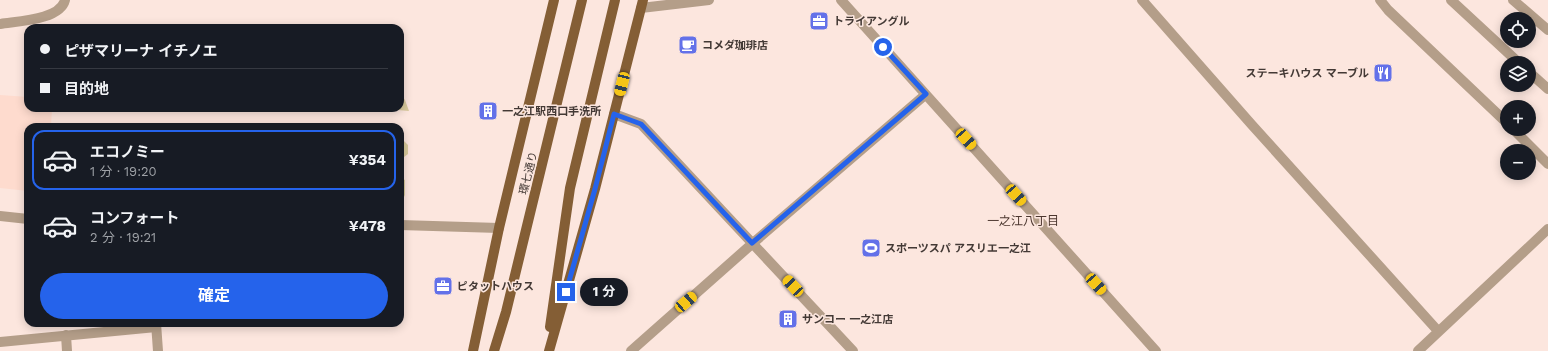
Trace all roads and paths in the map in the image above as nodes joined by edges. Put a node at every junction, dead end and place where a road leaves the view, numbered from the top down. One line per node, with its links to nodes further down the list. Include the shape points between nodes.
1 (65, 0): 13 (street, via 54,13)
2 (554, 0): 26 (main road)
3 (582, 0): 37 (main road, 環七通り, via 506,312)
4 (615, 0): 38 (main road, via 570,188)
5 (708, 0): 11 (street)
6 (841, 0): 18 (street)
7 (1142, 0): 31 (street)
8 (1380, 0): 20 (street)
9 (1451, 0): 15 (street)
10 (1513, 0): 14 (street)
11 (698, 1): 12 (street)
12 (642, 4): 19 (main road)
13 (0, 24)
14 (1548, 30)
15 (1511, 56)
16 (1536, 78): 17 (street)
17 (1548, 89)
18 (926, 94): 28 (street); 41 (street)
19 (614, 114): 28 (street, via 641,124); 38 (main road)
20 (1500, 117)
21 (1520, 136): 22 (street)
22 (1548, 164)
23 (0, 216): 24 (street)
24 (24, 219)
25 (404, 225): 26 (street)
26 (498, 228): 36 (main road)
27 (1548, 229): 31 (street)
28 (752, 243): 39 (street); 40 (street)
29 (140, 327): 32 (street)
30 (156, 327): 35 (street)
31 (1438, 331): 42 (street)
32 (66, 336): 33 (street); 34 (street)
33 (0, 342)
34 (68, 351)
35 (158, 351)
36 (473, 351)
37 (494, 351)
38 (548, 351)
39 (631, 351)
40 (853, 351)
41 (1156, 351)
42 (1418, 351)

